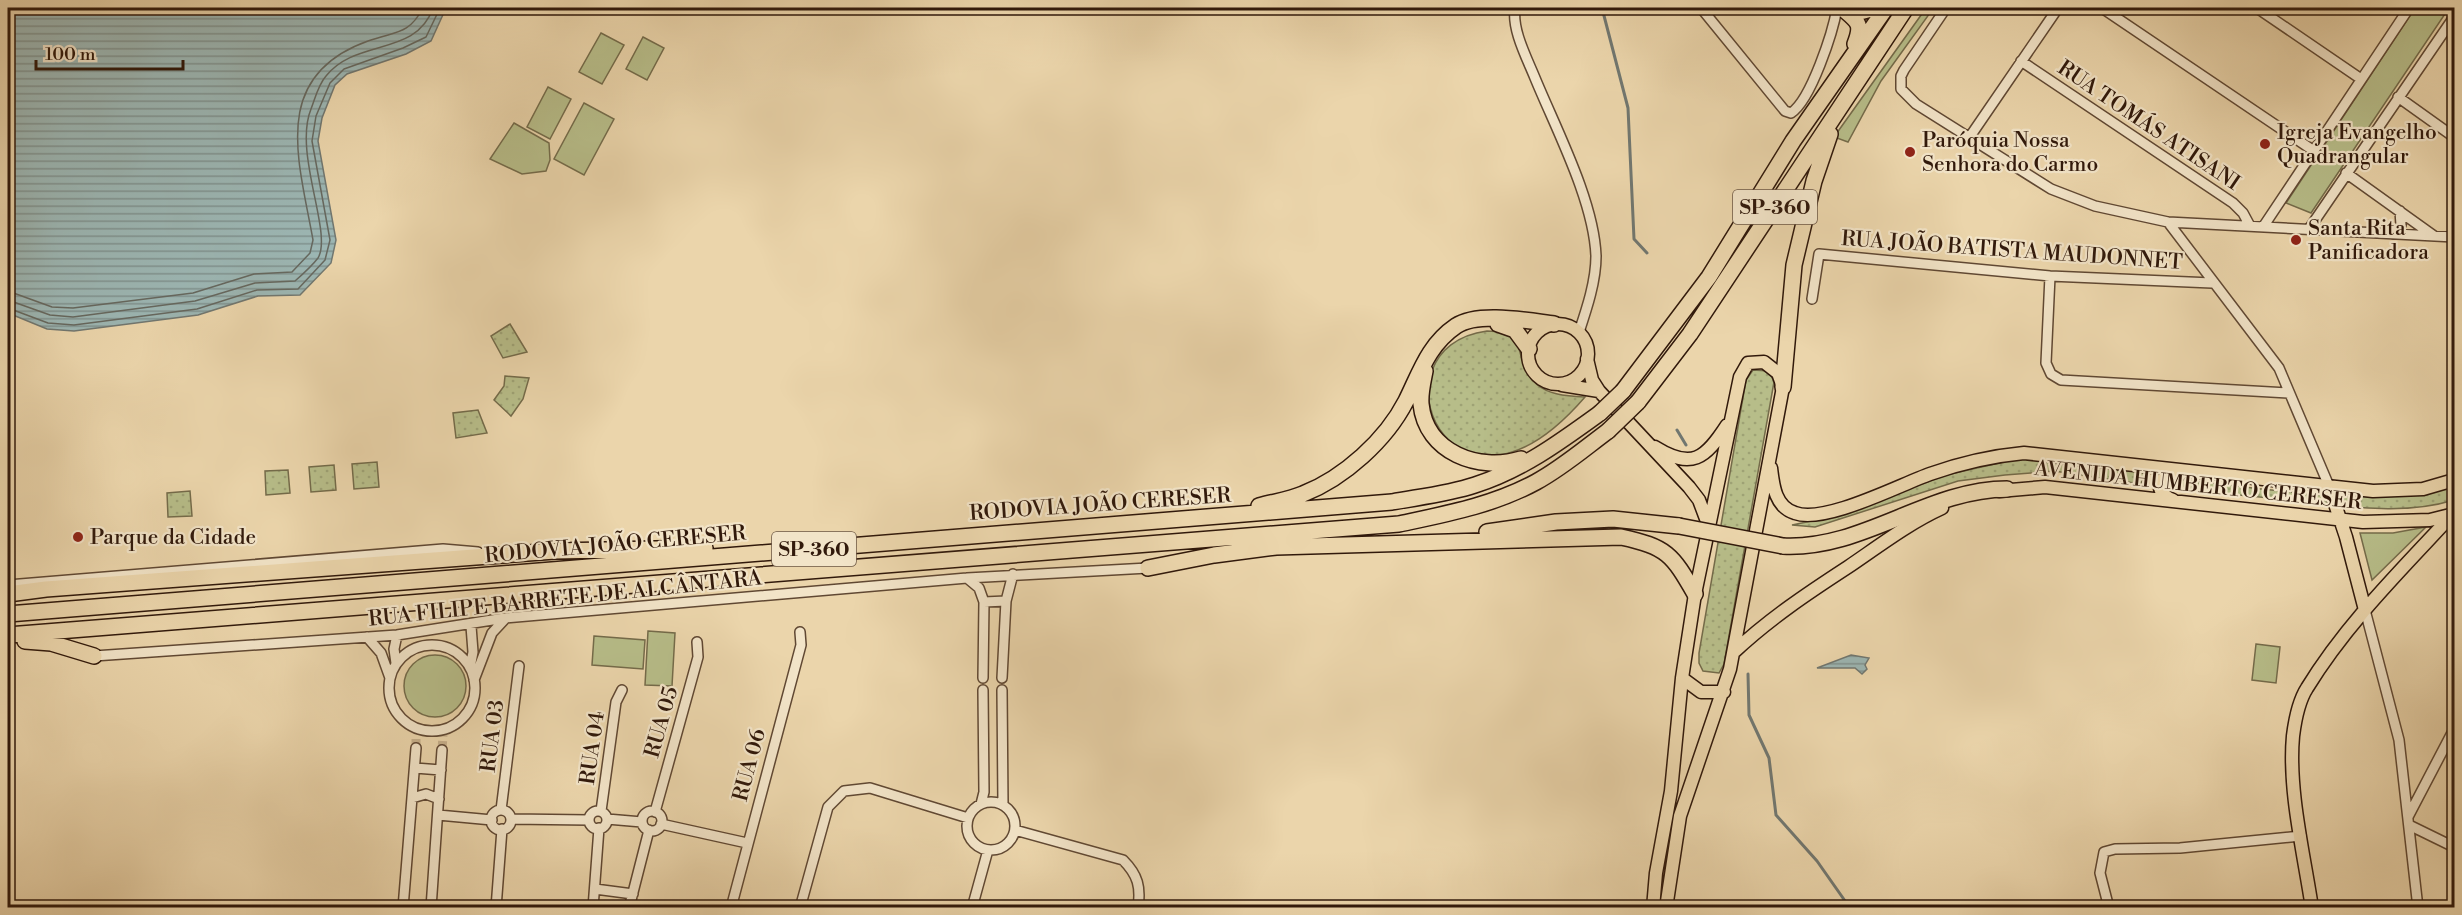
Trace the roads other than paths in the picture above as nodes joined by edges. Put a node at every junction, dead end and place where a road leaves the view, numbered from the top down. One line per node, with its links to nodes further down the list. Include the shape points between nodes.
1 (1515, 8): 37 (street, via 1514,19 1527,59 1591,219 1596,257)
2 (1701, 8): 3 (street, via 1785,111 1791,113 1812,85)
3 (1837, 8)
4 (1844, 8): 5 (highway, via 1860,12); 16 (highway, via 1859,23 1860,31)
5 (1875, 8)
6 (1886, 8): 16 (highway, SP-360)
7 (1906, 8): 19 (highway, SP-360)
8 (1946, 8): 21 (street, via 1904,70 1900,83 1907,97)
9 (2058, 8): 15 (street)
10 (2102, 8): 22 (street)
11 (2258, 8): 17 (street)
12 (2409, 8): 17 (street)
13 (2454, 17): 14 (street)
14 (2451, 29): 18 (street)
15 (2021, 61): 21 (street); 26 (street, RUA TOMÁS ATISANI, via 2233,203)
16 (1838, 77): 47 (highway, RODOVIA JOÃO CERESER / SP-360, bridge, via 1793,141 1709,277 1623,391)
17 (2361, 79): 22 (street)
18 (2398, 96): 20 (street); 23 (street)
19 (1838, 112): 42 (highway, via 1814,181 1794,265); 58 (highway, SP-360, bridge, via 1690,334 1638,402 1608,430 1536,482 1454,513 1399,524)
20 (2454, 137)
21 (1969, 138): 25 (street, via 2072,199)
22 (2314, 151): 27 (street)
23 (2346, 173): 24 (street); 28 (street)
24 (2400, 211): 29 (street, via 2401,225); 30 (street)
25 (2168, 222): 26 (street); 33 (street)
26 (2250, 226): 27 (street)
27 (2263, 227): 28 (street)
28 (2309, 229): 29 (street)
29 (2393, 234): 30 (street)
30 (2434, 236): 31 (street)
31 (2454, 237)
32 (2050, 276): 33 (street, RUA JOÃO BATISTA MAUDONNET); 34 (street, RUA JOÃO BATISTA MAUDONNET, via 1819,254); 44 (street, via 2046,363 2054,377)
33 (2212, 283): 44 (street, via 2278,368)
34 (1812, 299)
35 (1484, 320): 36 (highway); 38 (highway, via 1515,330); 40 (highway, via 1457,325)
36 (1554, 324): 37 (main road); 38 (main road, via 1538,333)
37 (1579, 332): 39 (main road, via 1588,348)
38 (1529, 349): 41 (main road, via 1533,369 1548,382)
39 (1587, 359): 41 (main road, via 1575,379); 43 (main road)
40 (1426, 360): 47 (highway, via 1423,415 1442,444 1457,456 1480,464 1510,462); 55 (highway, via 1392,422 1344,470 1301,496)
41 (1557, 384): 43 (main road)
42 (1783, 387): 45 (main road, via 1771,365 1749,363 1740,377); 48 (main road)
43 (1599, 391): 46 (main road)
44 (2289, 393): 51 (street)
45 (1732, 416): 46 (main road, via 1717,440 1699,458 1670,456); 57 (main road)
46 (1652, 445): 57 (main road, via 1699,501)
47 (1550, 450): 55 (highway, RODOVIA JOÃO CERESER / SP-360, via 1473,486 1392,502)
48 (1769, 458): 49 (main road, AVENIDA HUMBERTO CERESER, via 1778,501 1786,509 1807,515 1839,509 1969,462 2024,453); 80 (main road)
49 (2205, 473): 51 (main road, AVENIDA HUMBERTO CERESER); 53 (main road, via 2162,478 2163,497)
50 (2454, 480): 51 (main road, AVENIDA HUMBERTO CERESER, via 2397,491)
51 (2329, 486): 56 (main road)
52 (2007, 489): 53 (main road, AVENIDA HUMBERTO CERESER, via 2044,487); 59 (highway, bridge, via 1977,490 1830,543 1807,547 1613,519 1556,522); 80 (main road, AVENIDA HUMBERTO CERESER, via 1929,514 1788,607)
53 (2181, 504): 56 (main road, AVENIDA HUMBERTO CERESER)
54 (2454, 514): 56 (main road, AVENIDA HUMBERTO CERESER, via 2398,523); 70 (main road)
55 (1224, 516): 60 (highway, RODOVIA JOÃO CERESER / SP-360)
56 (2339, 519): 70 (main road)
57 (1708, 524): 67 (main road)
58 (1239, 538): 59 (highway); 75 (highway, RODOVIA JOÃO CERESER / SP-360)
59 (1394, 544): 62 (highway, via 1276,547); 67 (highway, via 1621,537 1654,544 1677,564)
60 (762, 553): 61 (highway, via 692,548 555,551); 71 (highway, RODOVIA JOÃO CERESER / SP-360)
61 (495, 557): 65 (street, via 443,549); 66 (highway)
62 (1148, 568): 63 (street, RUA FILIPE BARRETE DE ALCÂNTARA)
63 (1013, 574): 64 (street, RUA FILIPE BARRETE DE ALCÂNTARA); 68 (street)
64 (967, 578): 69 (street, via 979,588); 72 (street, RUA FILIPE BARRETE DE ALCÂNTARA)
65 (8, 585)
66 (8, 594)
67 (1695, 594): 89 (main road)
68 (1006, 601): 69 (street); 83 (street)
69 (984, 602): 82 (street)
70 (2365, 610): 115 (street, via 2399,740); 122 (main road, via 2306,689 2298,707 2293,765)
71 (8, 614)
72 (505, 618): 73 (street, RUA FILIPE BARRETE DE ALCÂNTARA); 90 (street, via 492,633)
73 (471, 626): 76 (street, RUA FILIPE BARRETE DE ALCÂNTARA); 86 (street)
74 (800, 632): 123 (street, RUA 06, via 801,645)
75 (8, 635)
76 (398, 635): 77 (street, RUA FILIPE BARRETE DE ALCÂNTARA); 84 (street)
77 (368, 637): 81 (street, RUA FILIPE BARRETE DE ALCÂNTARA); 91 (street, via 381,653)
78 (8, 642): 81 (highway, via 51,643)
79 (697, 642): 108 (street, RUA 05, via 698,657)
80 (1734, 652): 95 (main road)
81 (94, 656)
82 (983, 660): 83 (street); 87 (street)
83 (1002, 660): 88 (street)
84 (396, 663): 86 (street, via 415,648 434,645 453,650); 91 (street)
85 (519, 666): 107 (street, RUA 03)
86 (470, 668): 90 (street)
87 (983, 678)
88 (1002, 678)
89 (1682, 678): 95 (main road, via 1701,692); 137 (main road, via 1671,791)
90 (474, 680): 91 (street, via 474,698 466,714 443,732 415,731 396,711 389,695)
91 (390, 681)
92 (622, 690): 109 (street, RUA 04, via 616,702)
93 (983, 690): 96 (street)
94 (1002, 690): 97 (street)
95 (1724, 692): 138 (main road, via 1680,816)
96 (984, 709): 97 (street); 105 (street)
97 (1001, 709): 106 (street)
98 (2454, 729): 115 (street)
99 (416, 748): 101 (street)
100 (442, 750): 102 (street)
101 (415, 768): 102 (street); 103 (street)
102 (441, 770): 104 (street)
103 (412, 798): 104 (street, via 426,794); 128 (street)
104 (439, 800): 110 (street)
105 (981, 804): 106 (street); 111 (street)
106 (1003, 805): 121 (street, via 1013,816)
107 (501, 810): 112 (street); 113 (street, via 494,813)
108 (655, 812): 116 (street, via 645,813); 117 (street)
109 (604, 815): 114 (street, via 594,812); 116 (street); 118 (street, via 606,824)
110 (438, 816): 113 (street); 129 (street)
111 (968, 818): 125 (street, via 971,838); 134 (street, via 870,788 844,791 828,807)
112 (511, 819): 114 (street); 119 (street, via 510,825)
113 (492, 820): 119 (street, via 495,827)
114 (589, 820): 118 (street)
115 (2408, 821): 124 (street); 141 (street)
116 (642, 822): 120 (street)
117 (661, 824): 120 (street, via 656,830); 123 (street)
118 (599, 828): 126 (street)
119 (502, 829): 130 (street)
120 (649, 830): 127 (street)
121 (1015, 830): 125 (street, via 1006,845); 136 (street, via 1123,860 1139,883)
122 (2301, 836): 139 (street, via 2104,852 2100,873); 140 (main road)
123 (747, 843): 133 (street, RUA 06)
124 (2454, 847)
125 (988, 850): 135 (street)
126 (595, 889): 127 (street); 131 (street)
127 (633, 894): 132 (street)
128 (403, 908)
129 (431, 908)
130 (496, 908)
131 (593, 908)
132 (629, 908)
133 (731, 908)
134 (800, 908)
135 (972, 908)
136 (1138, 908)
137 (1653, 908)
138 (1666, 908)
139 (2109, 908)
140 (2312, 908)
141 (2418, 908)

